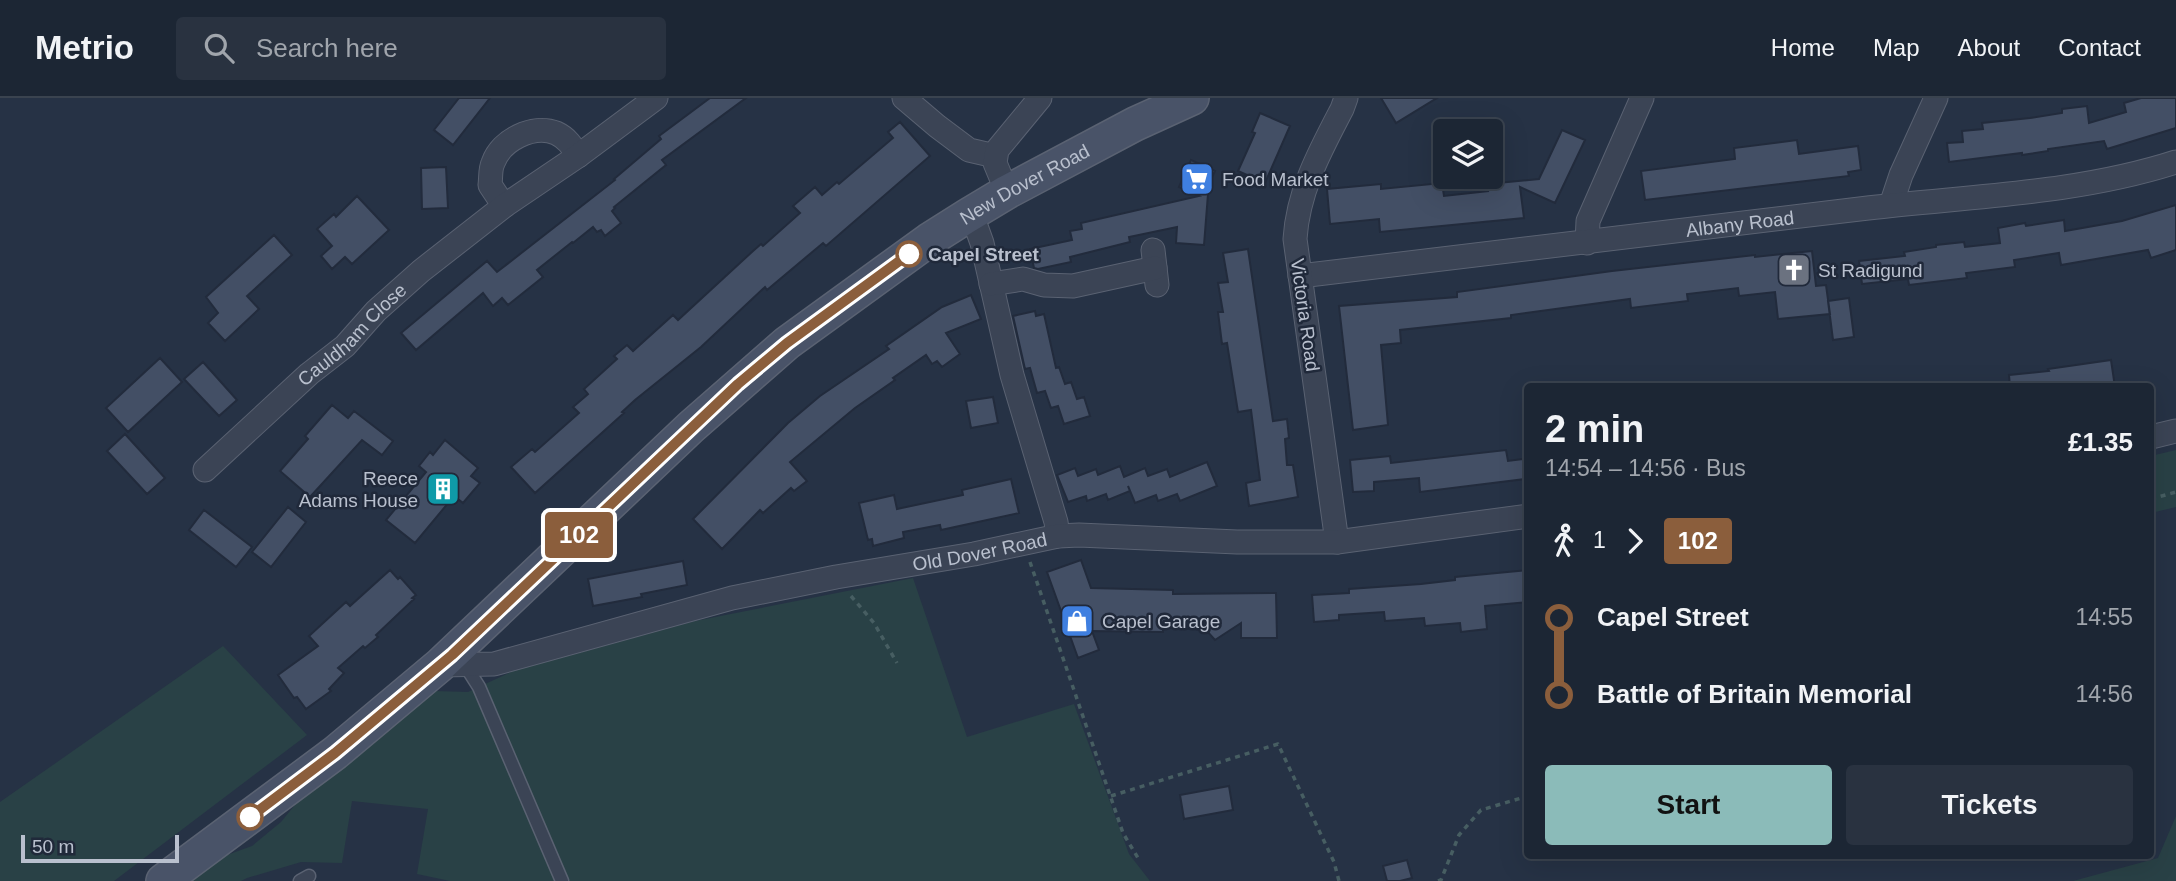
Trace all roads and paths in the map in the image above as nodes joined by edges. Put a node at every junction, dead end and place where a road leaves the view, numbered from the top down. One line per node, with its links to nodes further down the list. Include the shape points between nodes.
1 (656, 98): 8 (street, Cauldham Close)
2 (904, 98): 9 (street, via 969,150)
3 (1040, 98): 9 (street)
4 (1192, 98): 11 (main road, New Dover Road)
5 (1346, 98): 17 (street, Victoria Road, via 1300,199 1295,239)
6 (1642, 98): 15 (street, via 1588,220)
7 (1936, 98): 12 (street)
8 (578, 156): 13 (street, Cauldham Close); 13 (street, via 569,141 554,132 523,134 505,144 492,163 490,185)
9 (995, 156): 11 (street)
10 (2176, 162): 12 (street, Albany Road, via 2094,183)
11 (1007, 192): 14 (main road, New Dover Road)
12 (1891, 205): 15 (street, Albany Road)
13 (504, 206): 21 (street, Cauldham Close, via 421,271 345,346)
14 (967, 216): 18 (street, via 979,236); 30 (main road, New Dover Road, via 787,343 738,384)
15 (1587, 243): 17 (street, Albany Road)
16 (1155, 268): 18 (street, via 1073,286 1023,279)
17 (1300, 276): 26 (street, Victoria Road)
18 (991, 284): 25 (street)
19 (2176, 431): 20 (street)
20 (2154, 436)
21 (205, 470)
22 (2176, 492): 23 (path)
23 (2154, 498)
24 (1524, 517): 26 (street, Old Dover Road)
25 (1058, 537): 26 (street, Old Dover Road); 27 (street, Old Dover Road)
26 (1337, 542)
27 (1024, 543): 28 (street, Old Dover Road); 31 (path)
28 (836, 577): 29 (path, via 874,623); 30 (street, Old Dover Road, via 732,598 494,664)
29 (897, 663)
30 (452, 665): 34 (main road, New Dover Road); 35 (lane, via 479,687)
31 (1111, 796): 33 (path, via 1123,833); 36 (path, via 1278,744)
32 (1524, 797): 37 (path, via 1481,810 1459,835)
33 (1138, 858)
34 (163, 881)
35 (562, 881)
36 (1339, 881)
37 (1438, 881)

